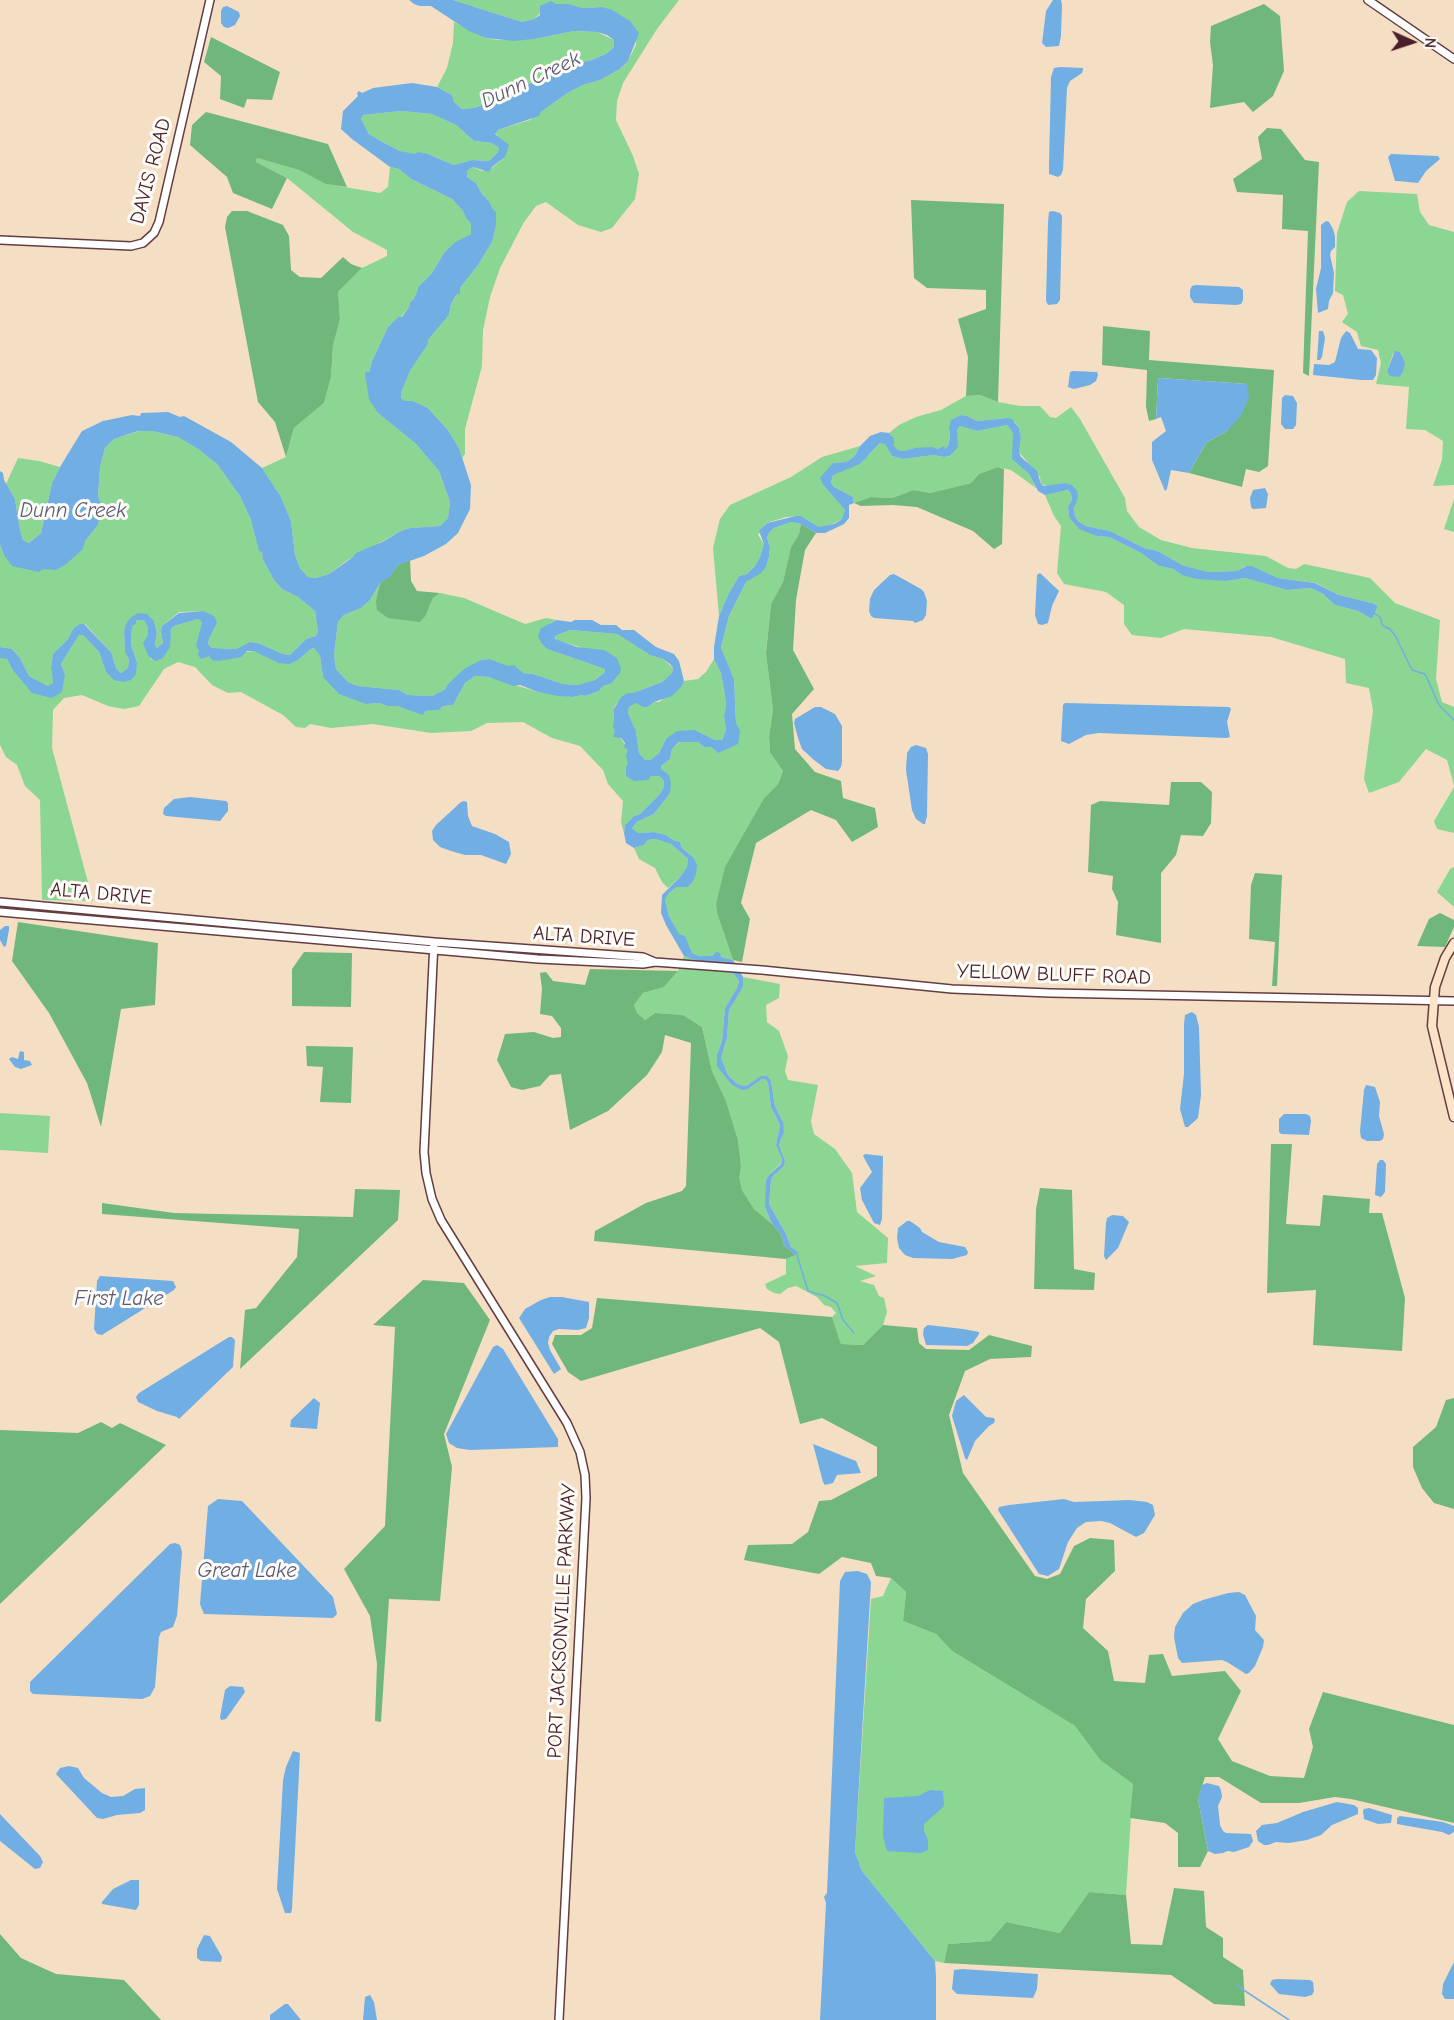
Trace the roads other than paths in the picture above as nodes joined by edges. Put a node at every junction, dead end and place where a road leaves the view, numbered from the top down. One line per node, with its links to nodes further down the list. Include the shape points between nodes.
1 (210, 0): 4 (street, DAVIS ROAD, via 154,233 143,243 131,246)
2 (1368, 0): 3 (street)
3 (1454, 59)
4 (0, 240)
5 (0, 902): 8 (street, ALTA DRIVE)
6 (0, 912): 8 (street, ALTA DRIVE)
7 (1454, 943): 10 (main road, via 1437,978)
8 (434, 946): 9 (street, ALTA DRIVE, via 643,957); 13 (street, PORT JACKSONVILLE PARKWAY, via 424,1152 432,1199 441,1220 567,1423 585,1475)
9 (655, 962): 10 (street, YELLOW BLUFF ROAD, via 1000,991)
10 (1433, 1000): 11 (street, YELLOW BLUFF ROAD); 12 (main road, via 1432,1026)
11 (1454, 1001)
12 (1454, 1117)
13 (559, 2020)

